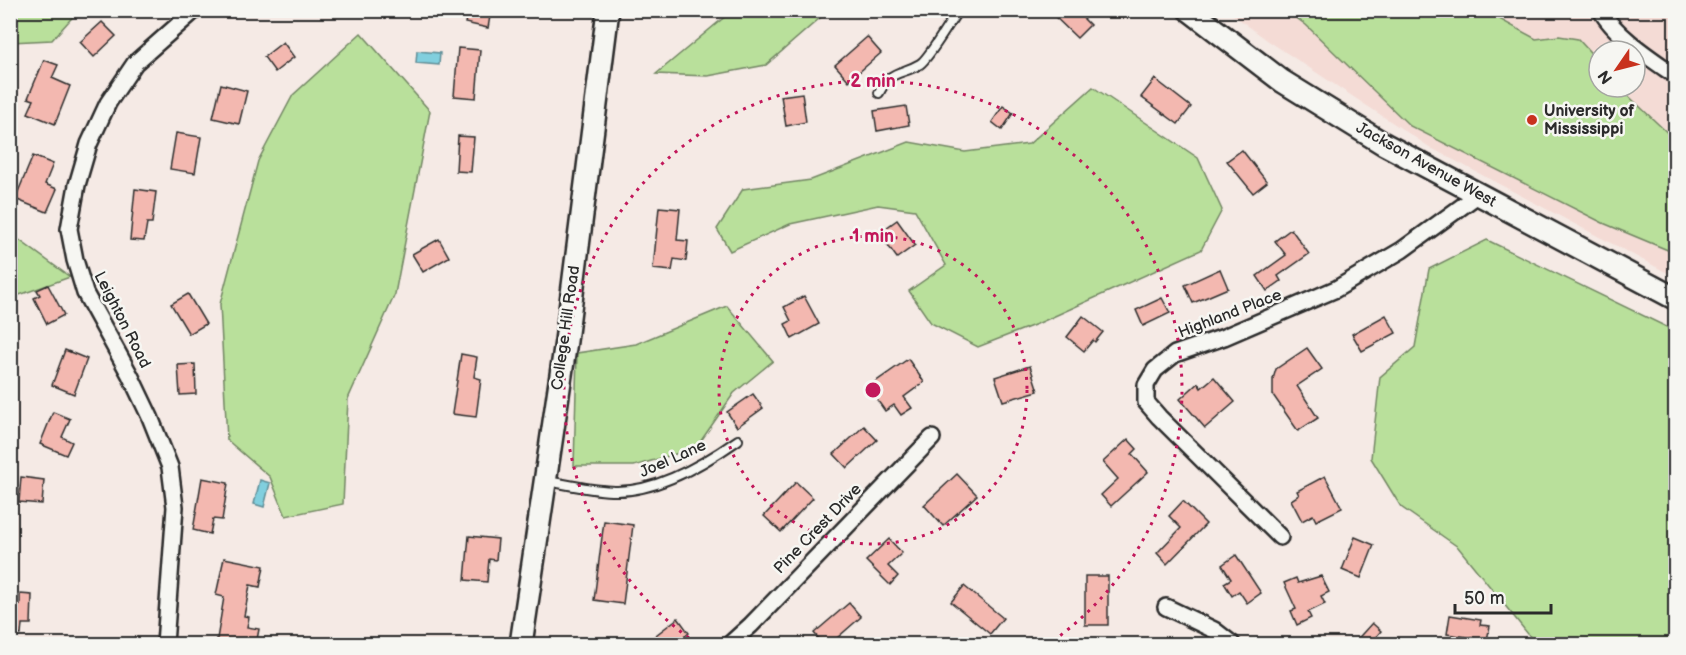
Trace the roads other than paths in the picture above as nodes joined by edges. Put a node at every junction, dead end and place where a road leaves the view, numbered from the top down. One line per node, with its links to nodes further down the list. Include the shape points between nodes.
1 (195, 10): 15 (street, Leighton Road, via 135,63 108,103 89,144 69,229 85,293 130,375 170,467 175,507)
2 (608, 10): 12 (street, College Hill Road, via 566,341)
3 (958, 10): 7 (lane, via 921,64 891,76)
4 (1189, 10): 8 (street, Jackson Avenue West, via 1282,81 1384,144)
5 (1601, 10): 6 (street, via 1633,45)
6 (1676, 76)
7 (879, 93)
8 (1479, 194): 9 (street, Jackson Avenue West); 13 (street, Highland Place, via 1402,250 1336,289 1241,331 1175,354 1155,370 1146,385 1146,402 1159,417)
9 (1676, 299)
10 (932, 438): 17 (street, Pine Crest Drive)
11 (738, 440): 12 (lane, Joel Lane, via 683,473 641,489 614,491)
12 (544, 480): 16 (street, College Hill Road)
13 (1280, 537)
14 (1166, 607): 18 (street, via 1214,630)
15 (165, 645)
16 (521, 645)
17 (730, 645)
18 (1232, 645)

